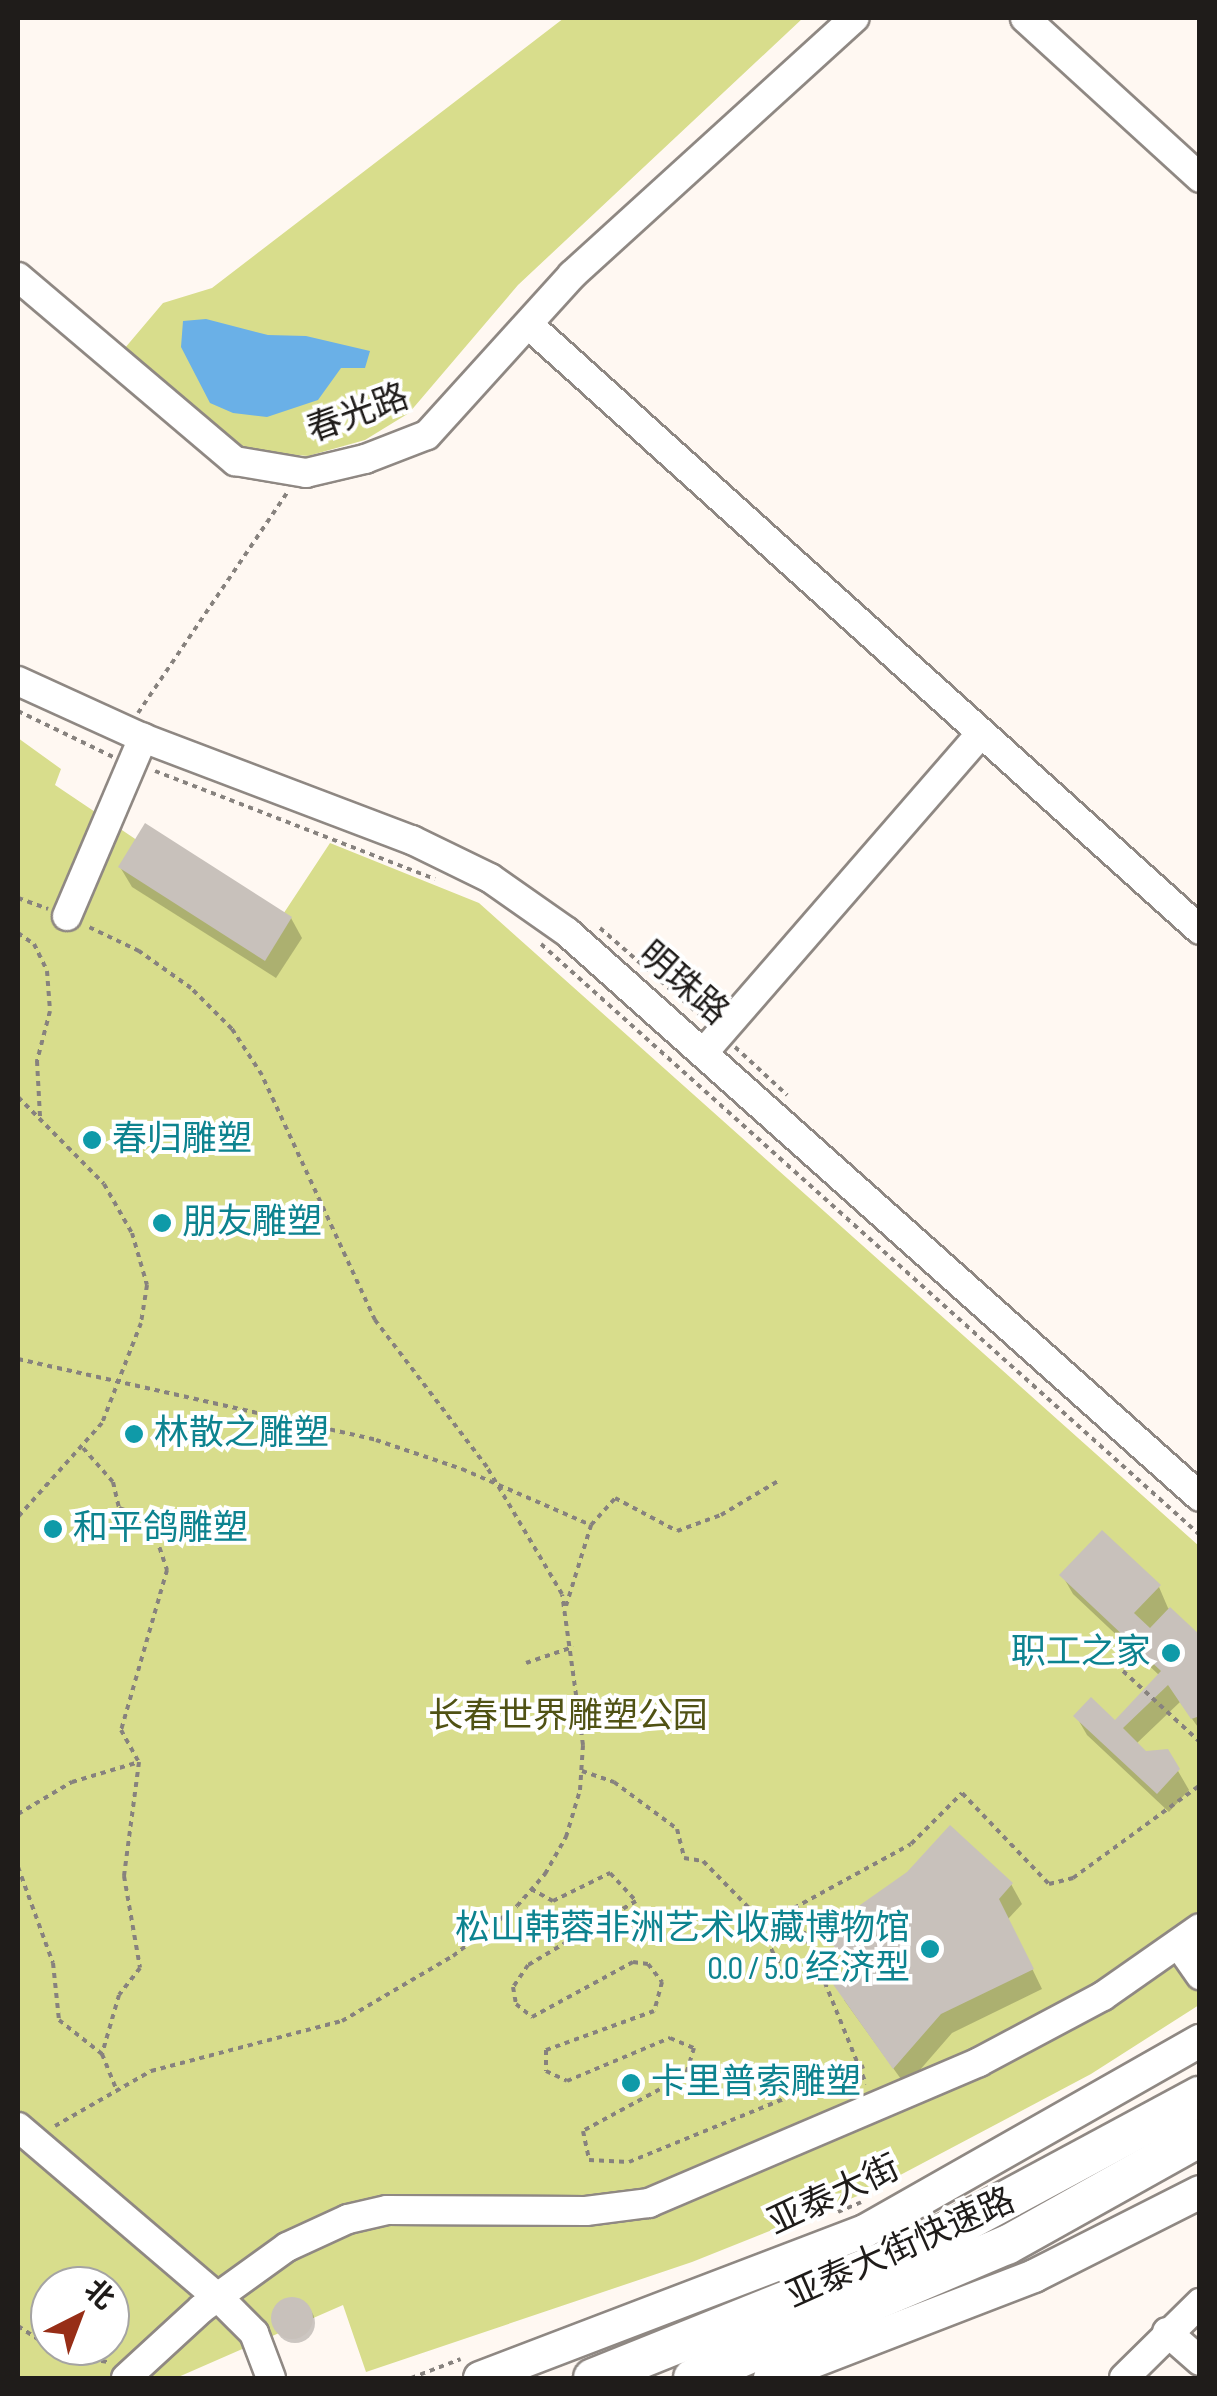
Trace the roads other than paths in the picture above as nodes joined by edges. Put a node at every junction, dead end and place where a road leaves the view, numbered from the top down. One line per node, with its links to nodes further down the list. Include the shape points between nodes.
1 (854, 18): 5 (street, 春光路, via 778,94 572,274)
2 (1025, 18): 3 (street)
3 (1200, 178)
4 (18, 277): 5 (street, 春光路, via 203,440 235,462 301,472 365,459 427,435)
5 (529, 325): 8 (street)
6 (18, 680): 7 (street, 明珠路)
7 (140, 726): 9 (street, via 131,765); 11 (street, 明珠路, via 490,878 568,932)
8 (981, 732): 10 (street); 11 (street)
9 (67, 916)
10 (1200, 930)
11 (704, 1052): 12 (street, 明珠路)
12 (1200, 1497)
13 (1189, 1936): 14 (street); 20 (street, via 1103,1996 868,2113 649,2203 586,2211 387,2210 348,2219 287,2247)
14 (1200, 1975)
15 (1200, 2042): 24 (main road, 亚泰大街, via 865,2231)
16 (1200, 2096): 27 (highway, 亚泰大街快速路, via 919,2248)
17 (26, 2134): 20 (street)
18 (1200, 2137): 28 (highway, 亚泰大街快速路, via 1007,2245)
19 (1200, 2192): 29 (main road, via 1034,2276)
20 (215, 2299): 25 (street); 26 (street, via 254,2334)
21 (1200, 2303): 22 (street)
22 (1167, 2332): 23 (street); 30 (street)
23 (1200, 2361)
24 (471, 2369)
25 (132, 2373)
26 (271, 2378)
27 (592, 2378)
28 (693, 2378)
29 (770, 2378)
30 (1124, 2378)

